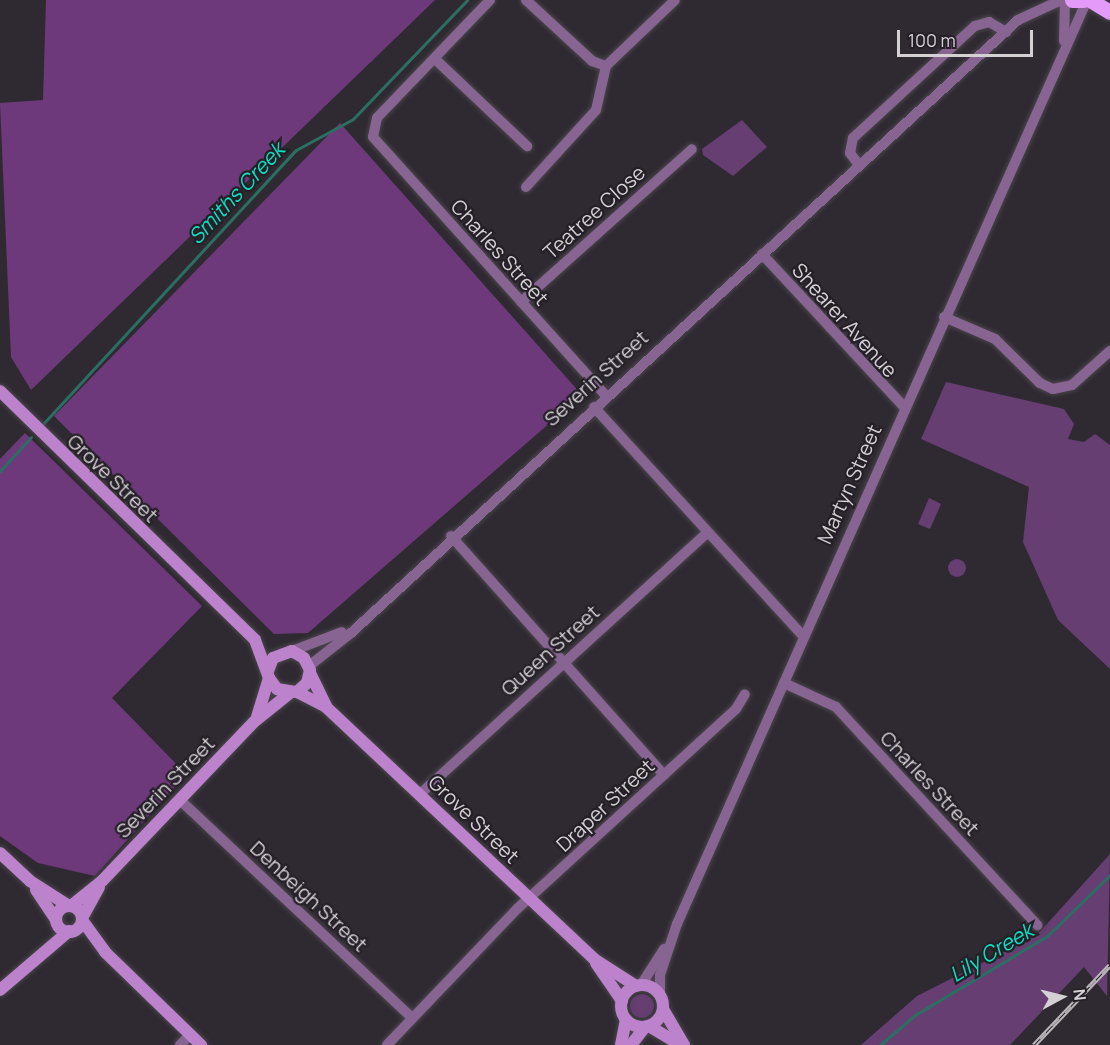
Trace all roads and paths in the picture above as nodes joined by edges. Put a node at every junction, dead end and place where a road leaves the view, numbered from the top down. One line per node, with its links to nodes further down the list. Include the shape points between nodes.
1 (490, 0): 13 (street)
2 (526, 0): 14 (street)
3 (675, 0): 14 (street)
4 (1034, 0): 10 (street, Severin Street)
5 (1061, 0): 10 (street, Severin Street)
6 (1065, 0): 12 (street, Martyn Street)
7 (1072, 0): 8 (main road)
8 (1086, 0): 9 (main road); 12 (street, Martyn Street)
9 (1110, 12)
10 (1018, 20): 11 (street, Severin Street)
11 (1006, 32): 17 (street, Severin Street); 17 (street, via 989,22 975,26 853,138 850,153)
12 (1064, 48): 21 (street, Martyn Street)
13 (435, 59): 15 (street); 20 (street, Charles Street, via 377,118 372,130 378,145)
14 (601, 65): 18 (street, via 596,110)
15 (527, 146)
16 (692, 149): 20 (street, Teatree Close)
17 (859, 165): 19 (street, Severin Street)
18 (526, 187)
19 (762, 254): 24 (street, Severin Street); 26 (street, Shearer Avenue)
20 (521, 302): 24 (street, Charles Street)
21 (944, 317): 22 (street, via 995,339 1040,383 1053,389 1072,385); 26 (street, Martyn Street)
22 (1110, 351)
23 (0, 391): 31 (street, Grove Street)
24 (606, 396): 25 (street, Severin Street)
25 (594, 407): 27 (street); 28 (street, Severin Street)
26 (904, 407): 30 (street, Martyn Street)
27 (705, 534): 30 (street); 33 (street, Queen Street)
28 (451, 536): 29 (street, Severin Street); 33 (street)
29 (360, 621): 32 (street, Severin Street, via 331,639); 34 (street, Severin Street)
30 (804, 637): 36 (street, Martyn Street)
31 (255, 640): 32 (street, Grove Street); 35 (street, Grove Street)
32 (289, 651): 34 (street); 35 (street, via 273,658)
33 (564, 662): 41 (street); 42 (street, Queen Street)
34 (309, 669): 37 (street); 39 (street, Grove Street)
35 (269, 675): 37 (street, via 277,689); 40 (street, Severin Street)
36 (784, 683): 51 (street, Charles Street, via 836,707); 53 (street, Martyn Street)
37 (293, 692): 39 (street, Grove Street); 40 (street, Severin Street)
38 (745, 694): 41 (street, Draper Street, via 736,709)
39 (326, 707): 42 (street, Grove Street)
40 (255, 721): 43 (street, Severin Street)
41 (664, 775): 47 (street, Draper Street)
42 (420, 794): 47 (street, Grove Street)
43 (180, 800): 46 (street, Severin Street); 62 (street, Denbeigh Street)
44 (0, 853): 45 (street)
45 (30, 881): 48 (street); 50 (street)
46 (102, 881): 48 (street, Severin Street); 49 (street, Severin Street)
47 (529, 898): 55 (street, Grove Street); 62 (street, Draper Street)
48 (70, 906): 49 (street); 50 (street, Severin Street)
49 (82, 919): 52 (street, Severin Street); 54 (street)
50 (56, 921): 52 (street); 56 (street)
51 (1037, 925)
52 (70, 931): 54 (street); 56 (street)
53 (673, 936): 57 (street, Martyn Street); 59 (street, Martyn Street)
54 (105, 952): 65 (street)
55 (594, 959): 57 (street, Grove Street); 60 (street, Grove Street)
56 (28, 961): 58 (street)
57 (638, 985): 59 (street); 60 (street)
58 (0, 990)
59 (660, 995): 61 (street)
60 (622, 1001): 63 (street)
61 (663, 1009): 64 (street); 71 (street)
62 (412, 1018): 68 (street, Draper Street)
63 (626, 1020): 64 (street); 69 (street)
64 (647, 1027): 70 (street); 71 (street)
65 (190, 1035): 66 (street); 67 (street)
66 (180, 1045)
67 (201, 1045)
68 (387, 1045)
69 (621, 1045)
70 (631, 1045)
71 (682, 1045)

